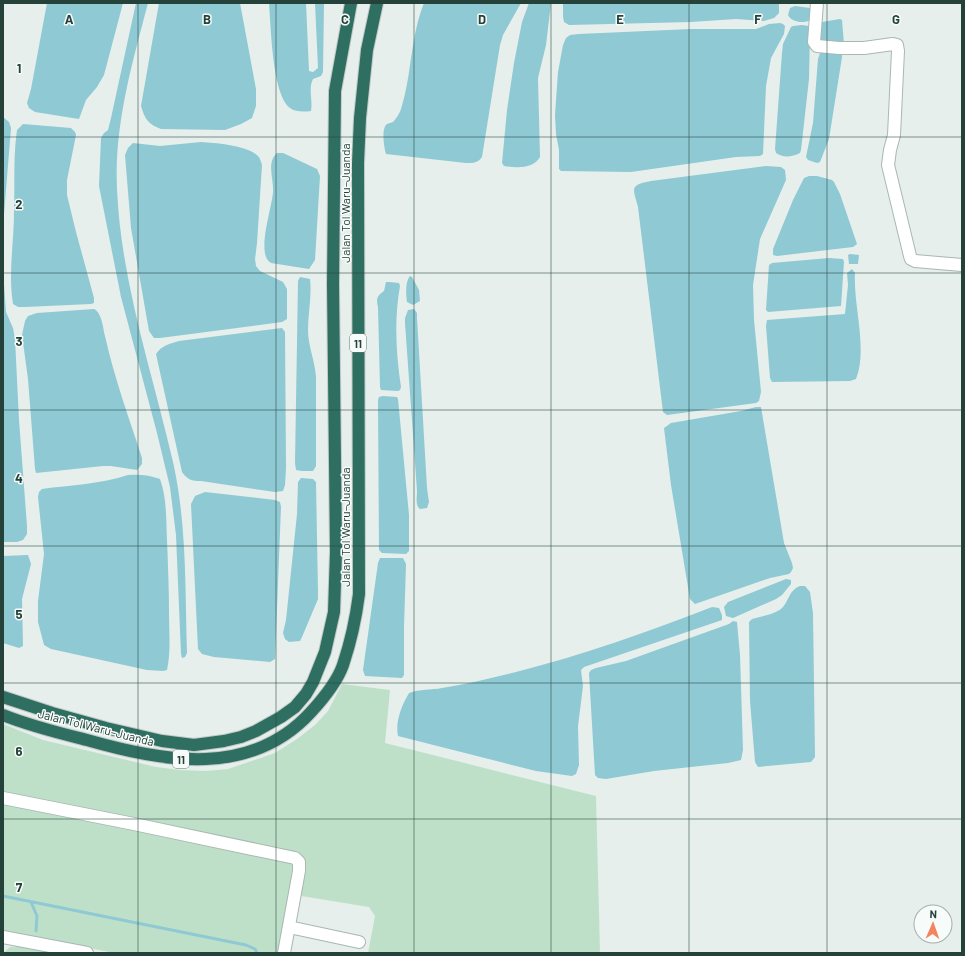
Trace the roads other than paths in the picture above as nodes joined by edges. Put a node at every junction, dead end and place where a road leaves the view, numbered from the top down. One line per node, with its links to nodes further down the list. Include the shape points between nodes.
1 (351, 3): 5 (highway, Jalan Tol Waru–Juanda / 11, via 336,91 333,284 336,552 334,612 325,652 313,682 294,707 256,731 224,742 194,745 162,741 106,728)
2 (377, 3): 6 (highway, Jalan Tol Waru–Juanda / 11, via 367,50 358,162 359,594 343,666 325,698 299,725 269,744 229,757 194,760 156,757)
3 (818, 3): 4 (street, via 814,42 817,46 864,48 897,45 894,135 888,165 910,256 915,261)
4 (962, 265)
5 (3, 697)
6 (3, 715)
7 (3, 798): 8 (street, via 295,858 299,862 299,871)
8 (289, 927): 10 (street); 13 (street)
9 (6, 940): 11 (street)
10 (359, 942)
11 (64, 951): 12 (street)
12 (86, 953)
13 (284, 953)

